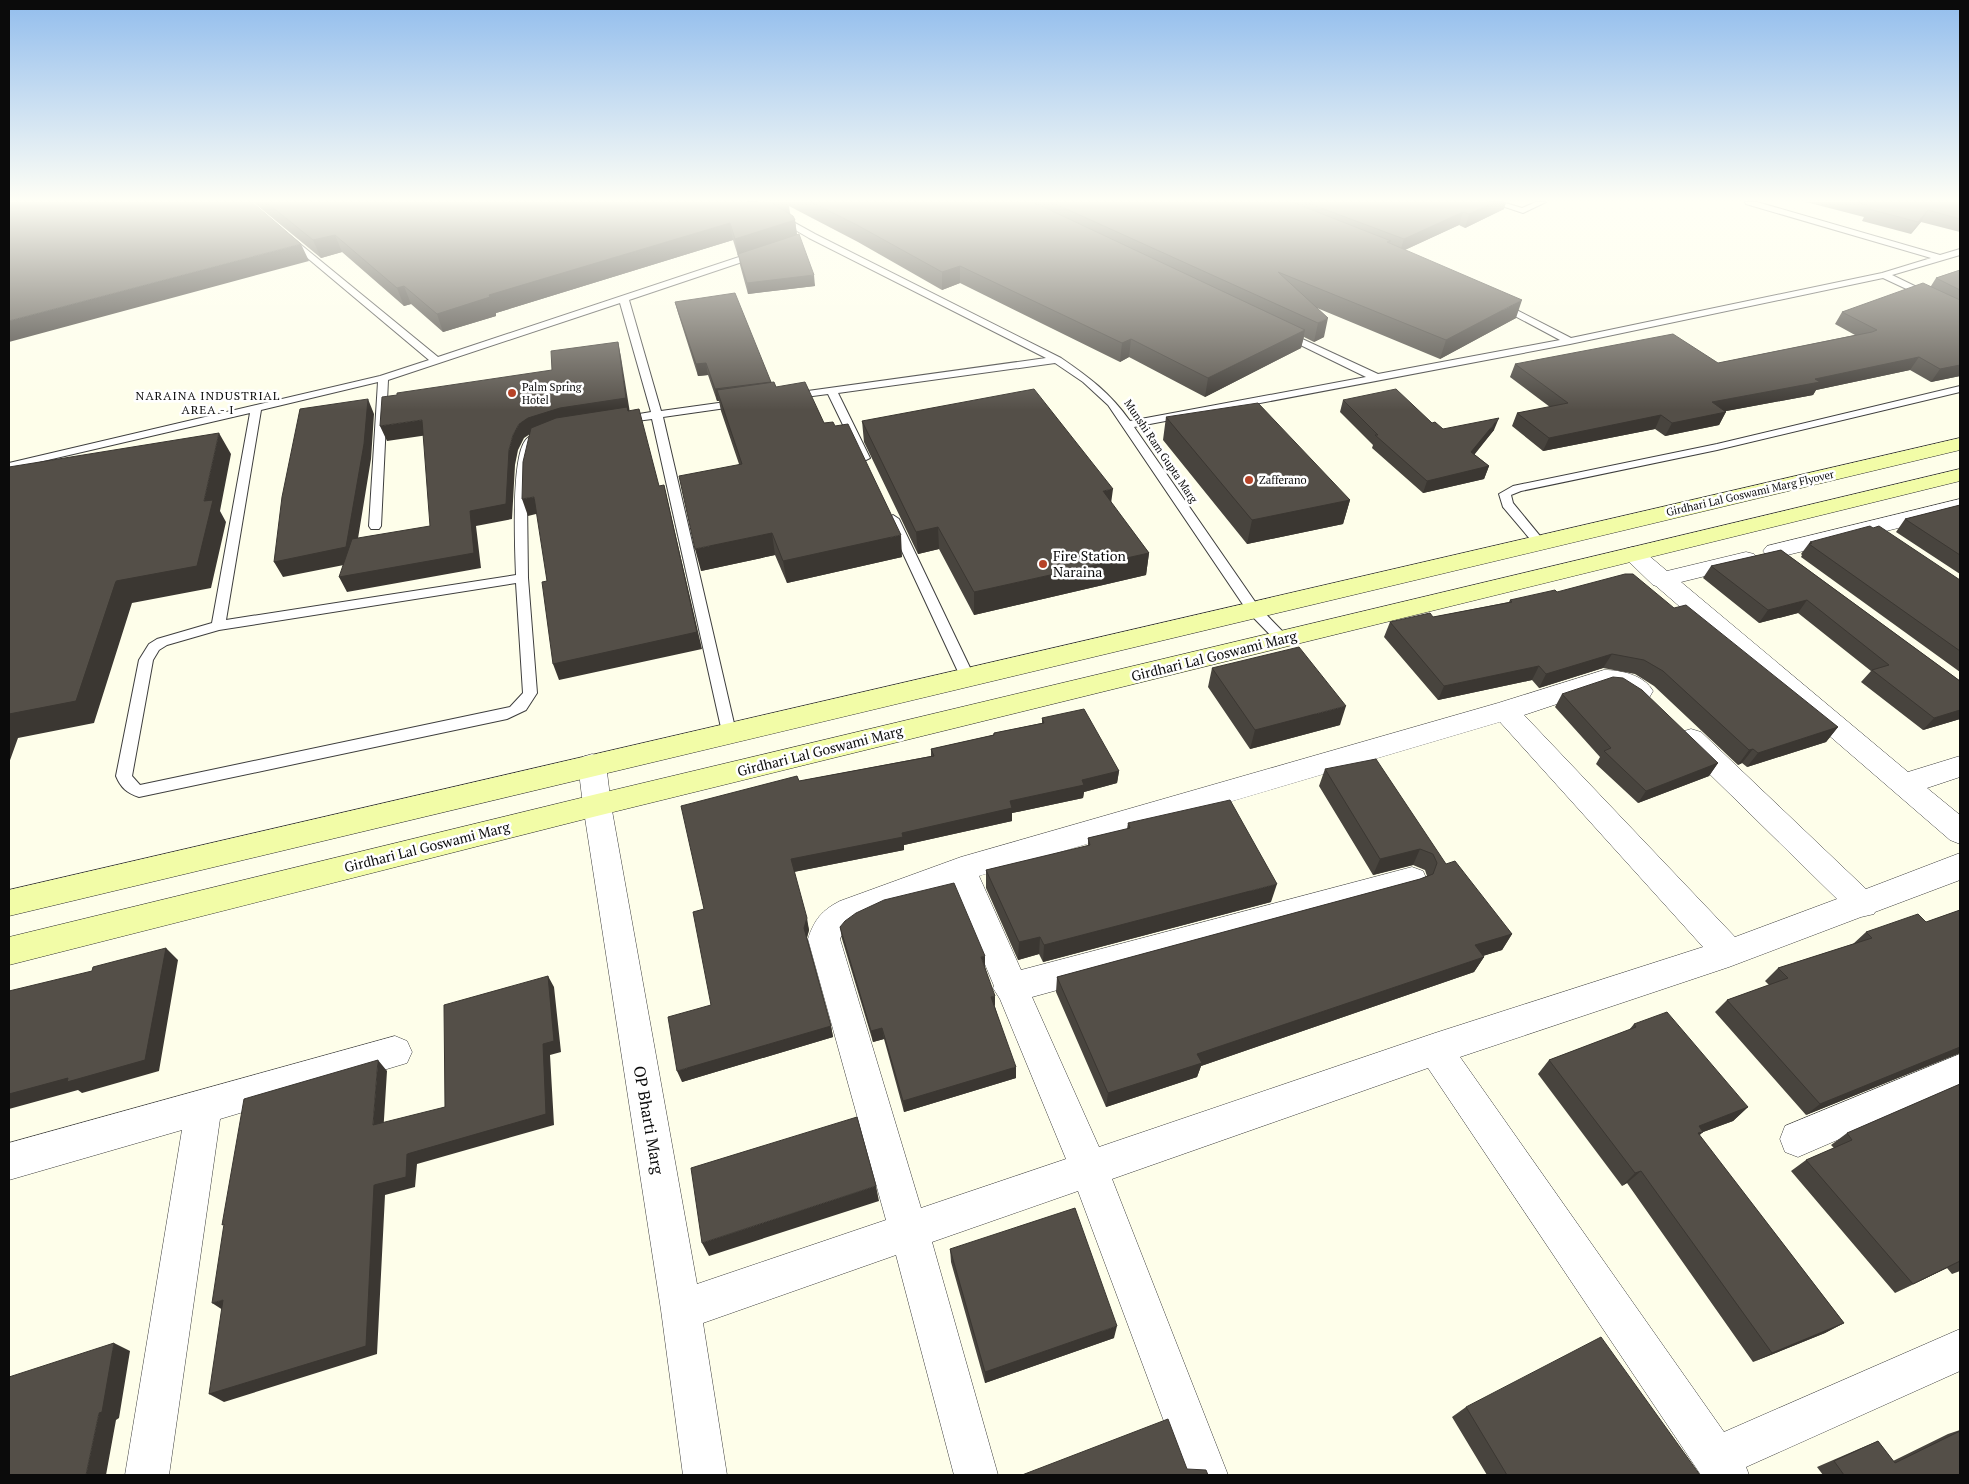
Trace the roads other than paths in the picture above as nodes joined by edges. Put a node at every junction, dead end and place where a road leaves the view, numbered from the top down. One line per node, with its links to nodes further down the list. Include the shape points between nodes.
1 (329, 271): 12 (lane)
2 (707, 271): 6 (lane)
3 (875, 271): 11 (lane, Munshi Ram Gupta Marg)
4 (1894, 271): 5 (lane)
5 (1884, 274): 8 (lane); 10 (lane)
6 (624, 299): 12 (lane); 20 (lane)
7 (1493, 300): 10 (lane)
8 (1960, 311)
9 (1280, 332): 14 (lane)
10 (1570, 341): 14 (lane)
11 (1057, 360): 16 (lane); 22 (lane, Munshi Ram Gupta Marg, via 1087,380 1112,404)
12 (436, 361): 13 (lane)
13 (383, 378): 19 (lane); 30 (lane)
14 (1377, 378): 22 (lane)
15 (1960, 389): 32 (lane, via 1717,447 1517,488 1505,494 1507,504)
16 (832, 391): 17 (lane); 26 (lane)
17 (784, 397)
18 (754, 401): 20 (lane)
19 (256, 408): 25 (lane); 40 (lane)
20 (657, 415): 21 (lane); 44 (lane)
21 (603, 423)
22 (1127, 425): 39 (lane, Munshi Ram Gupta Marg)
23 (550, 432): 37 (lane, via 530,441 525,453 521,500)
24 (1960, 444): 32 (main road, Girdhari Lal Goswami Marg Flyover)
25 (9, 466)
26 (870, 471)
27 (1960, 475): 35 (main road)
28 (1960, 506): 31 (street)
29 (887, 507): 42 (lane)
30 (375, 526)
31 (1871, 527): 33 (street); 34 (street)
32 (1539, 542): 39 (main road)
33 (1896, 544)
34 (1775, 551): 36 (street); 38 (street)
35 (1633, 554): 38 (street); 41 (main road, Girdhari Lal Goswami Marg)
36 (1799, 569)
37 (522, 578): 40 (lane); 40 (lane, via 530,693 518,710 139,791 131,787 124,776 146,660 154,647 162,642)
38 (1661, 580): 47 (street)
39 (1253, 609): 41 (lane, Munshi Ram Gupta Marg); 42 (main road)
40 (218, 626)
41 (1282, 639): 48 (main road, Girdhari Lal Goswami Marg)
42 (967, 676): 44 (main road)
43 (1505, 711): 51 (street); 54 (street, via 1604,679 1629,683); 56 (street)
44 (729, 732): 45 (main road)
45 (592, 764): 48 (street, OP Bharti Marg); 53 (main road)
46 (1960, 766): 47 (street)
47 (1906, 784): 49 (street)
48 (596, 805): 55 (main road, Girdhari Lal Goswami Marg); 66 (street, OP Bharti Marg)
49 (1960, 832)
50 (1960, 865): 54 (street)
51 (961, 869): 57 (street); 65 (street, via 851,910 827,927 824,939)
52 (1412, 880): 57 (street)
53 (9, 903)
54 (1863, 905): 56 (street)
55 (9, 951)
56 (1729, 953): 58 (street)
57 (1010, 988): 64 (street)
58 (1435, 1049): 64 (street); 68 (street)
59 (395, 1052): 61 (street)
60 (1960, 1070): 62 (street)
61 (204, 1106): 63 (street); 69 (street)
62 (1798, 1139)
63 (9, 1161)
64 (1089, 1169): 65 (street); 72 (street)
65 (909, 1231): 66 (street); 71 (street)
66 (681, 1310): 70 (street, OP Bharti Marg)
67 (1960, 1350): 68 (street)
68 (1721, 1467)
69 (147, 1475)
70 (705, 1475)
71 (976, 1475)
72 (1206, 1475)

